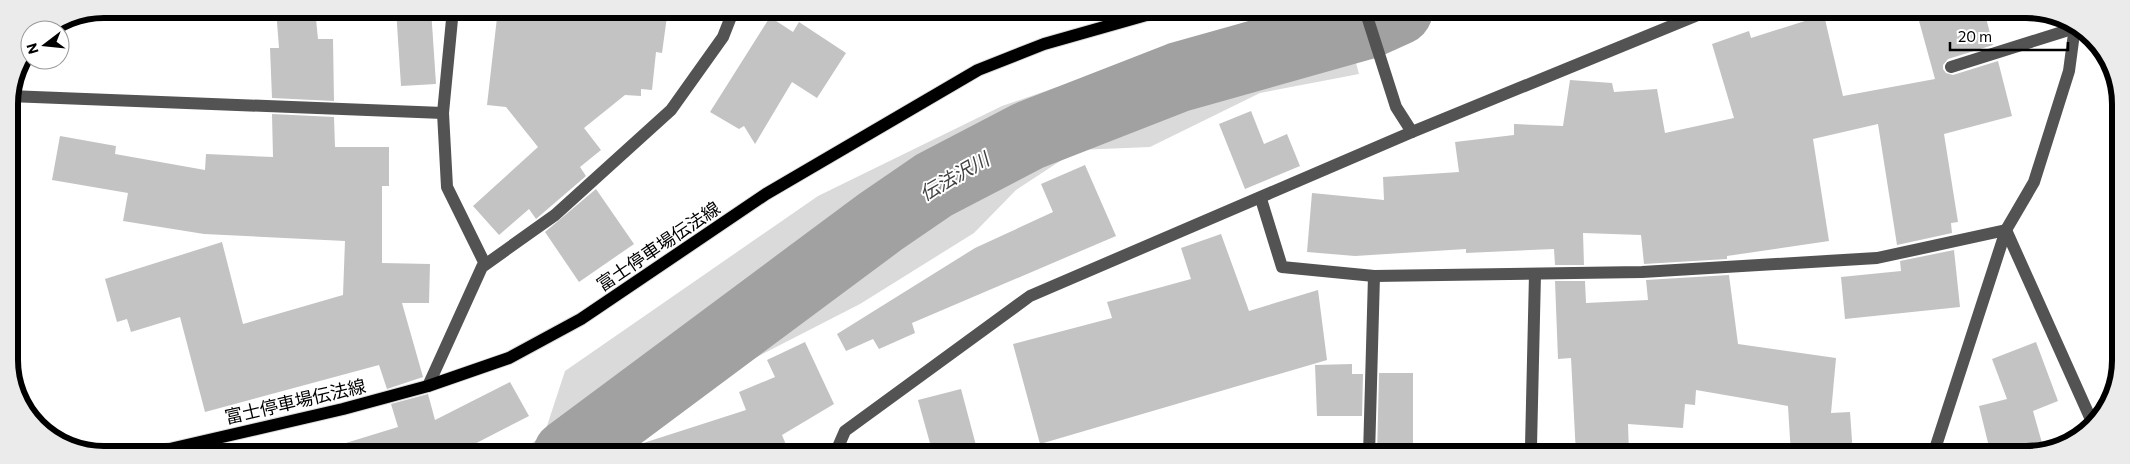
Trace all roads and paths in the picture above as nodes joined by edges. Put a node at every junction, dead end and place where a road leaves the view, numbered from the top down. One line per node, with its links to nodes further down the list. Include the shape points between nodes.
1 (452, 18): 10 (street)
2 (730, 18): 14 (street, via 723,37 671,110 555,214)
3 (1136, 18): 17 (main road, 富士停車場伝法線, via 1044,44 978,70 766,194 581,319 509,358)
4 (1368, 18): 11 (street, via 1396,107)
5 (1690, 18): 11 (street)
6 (2069, 29): 8 (street)
7 (2074, 32): 13 (street, via 2068,71 2034,182)
8 (1951, 67)
9 (18, 96): 10 (street)
10 (443, 113): 14 (street, via 447,188)
11 (1412, 132): 12 (street)
12 (1261, 199): 16 (street, via 1282,267); 20 (street, via 1030,296 845,431)
13 (2006, 230): 15 (street, via 1877,258 1642,272); 18 (street); 23 (street)
14 (485, 264): 17 (street)
15 (1535, 274): 16 (street); 22 (street)
16 (1374, 276): 21 (street)
17 (428, 386): 19 (main road, 富士停車場伝法線)
18 (2090, 418)
19 (183, 446)
20 (838, 446)
21 (1369, 446)
22 (1530, 446)
23 (1936, 446)

